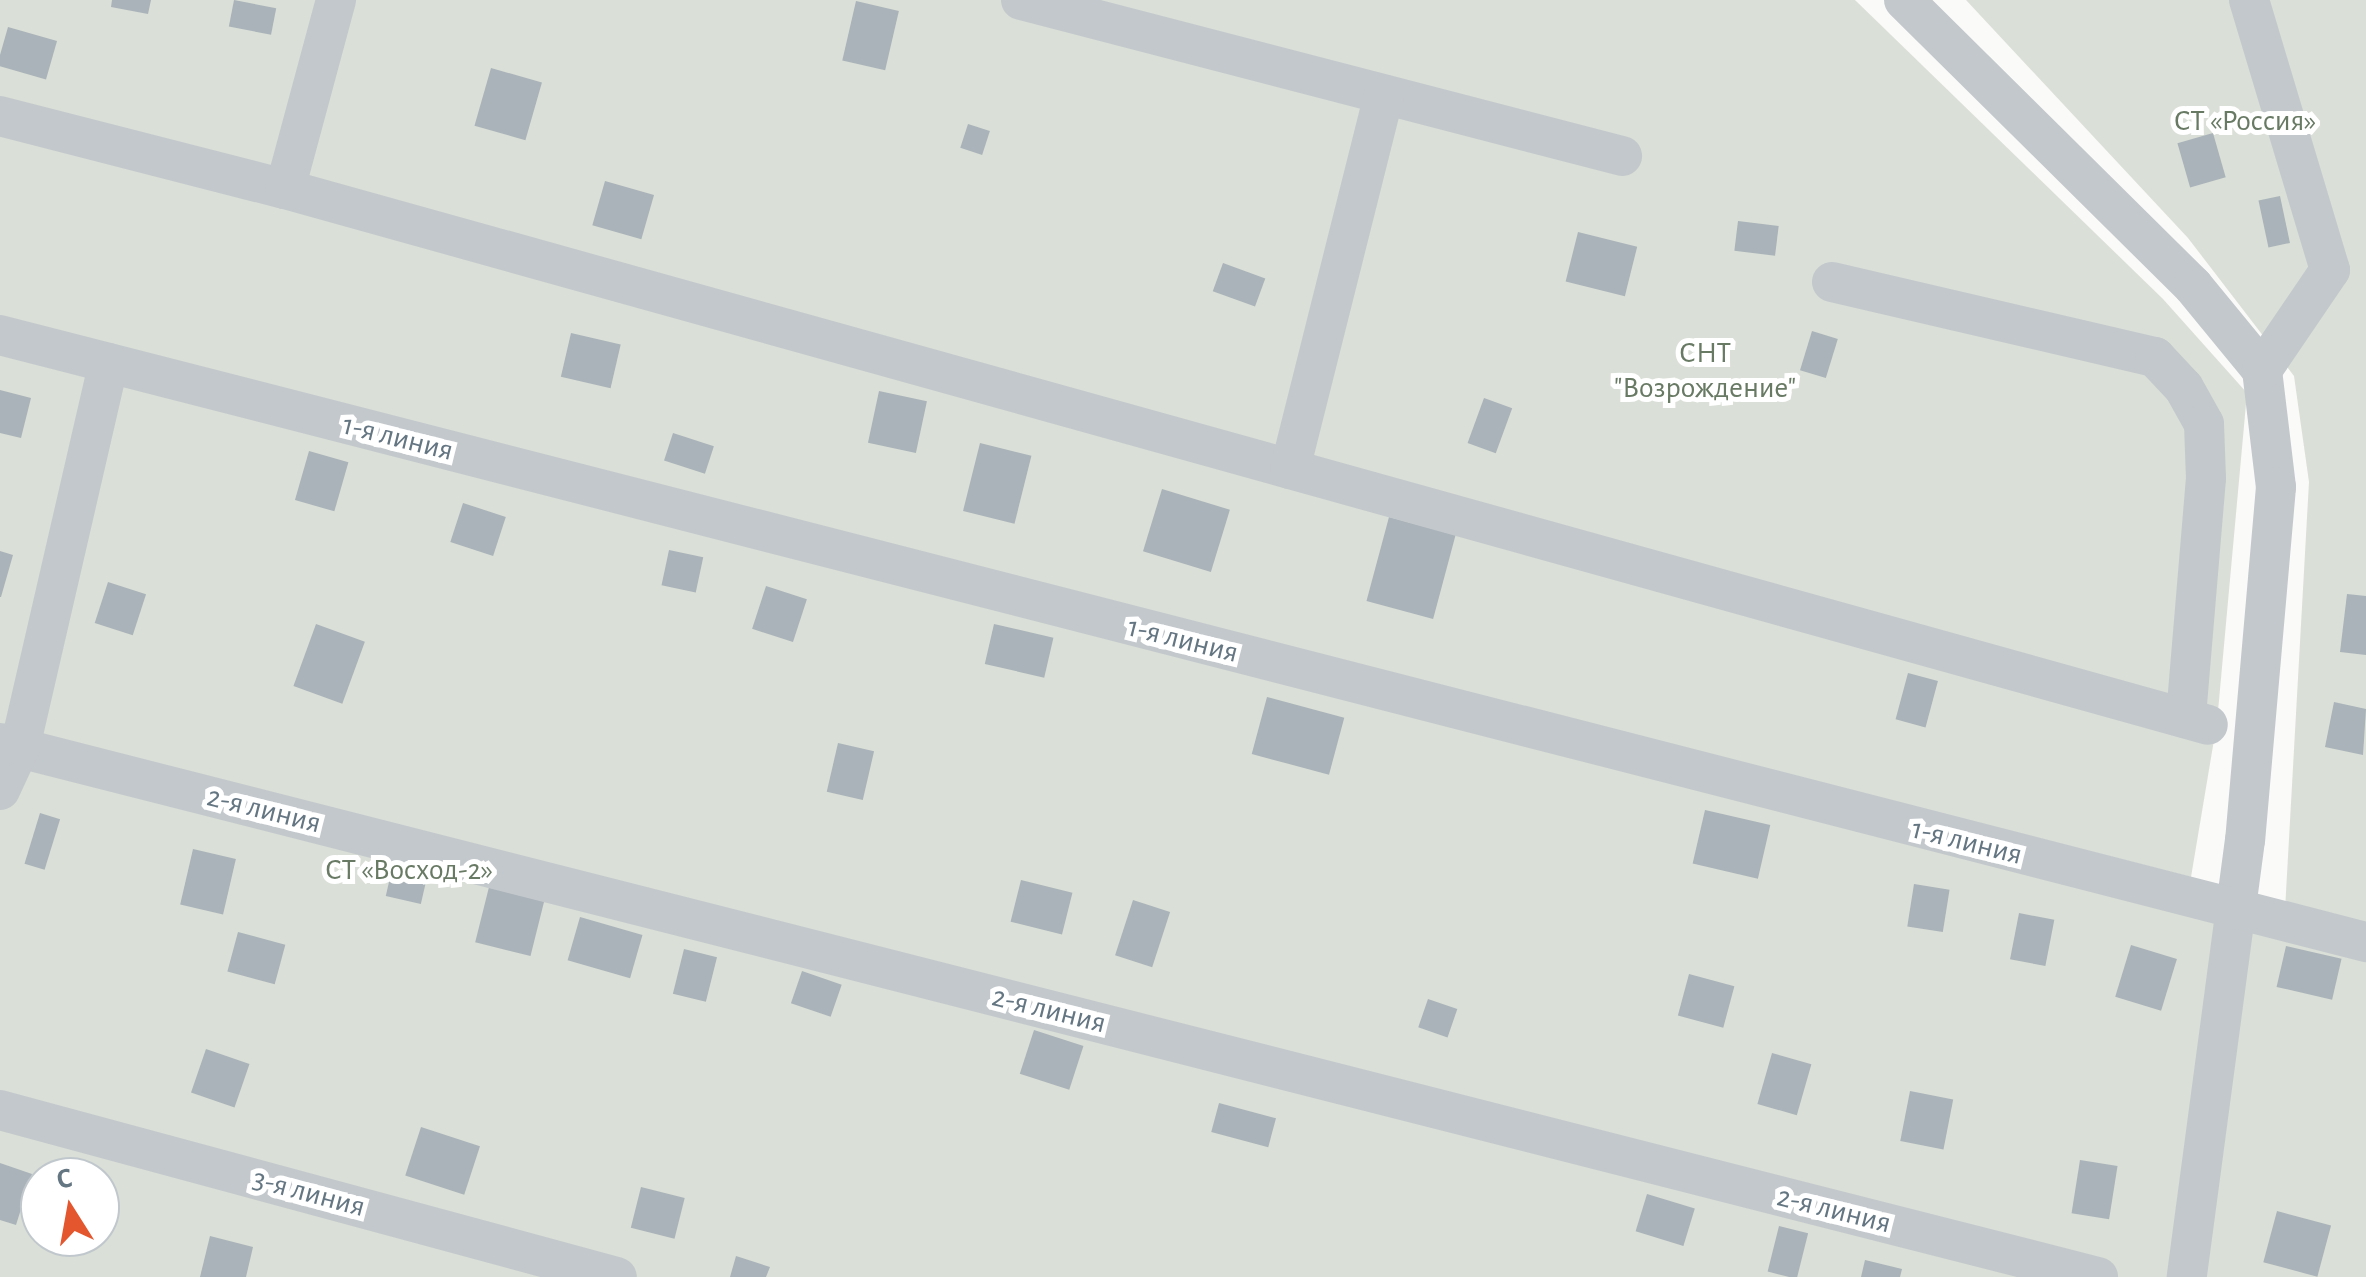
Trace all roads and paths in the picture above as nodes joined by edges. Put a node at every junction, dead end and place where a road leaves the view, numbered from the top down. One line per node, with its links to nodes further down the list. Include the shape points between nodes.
1 (336, 0): 8 (street)
2 (1021, 0): 5 (street)
3 (1904, 0): 12 (street, via 2180,272)
4 (2248, 0): 12 (street, via 2330,270)
5 (1384, 94): 7 (street); 13 (street)
6 (0, 116): 8 (street)
7 (1622, 156)
8 (285, 189): 13 (street)
9 (1832, 282): 13 (street, via 2155,357 2184,388 2204,424 2197,722)
10 (0, 335): 11 (street, 1-я линия)
11 (108, 363): 14 (street); 16 (street, 1-я линия)
12 (2262, 370): 16 (street, via 2276,487 2245,840)
13 (1290, 469)
14 (10, 745): 15 (street); 20 (street, 2-я линия)
15 (0, 790)
16 (2232, 910): 17 (street, 1-я линия); 21 (street)
17 (2366, 942)
18 (0, 1110): 19 (street, 3-я линия)
19 (617, 1277)
20 (2098, 1277)
21 (2187, 1277)

